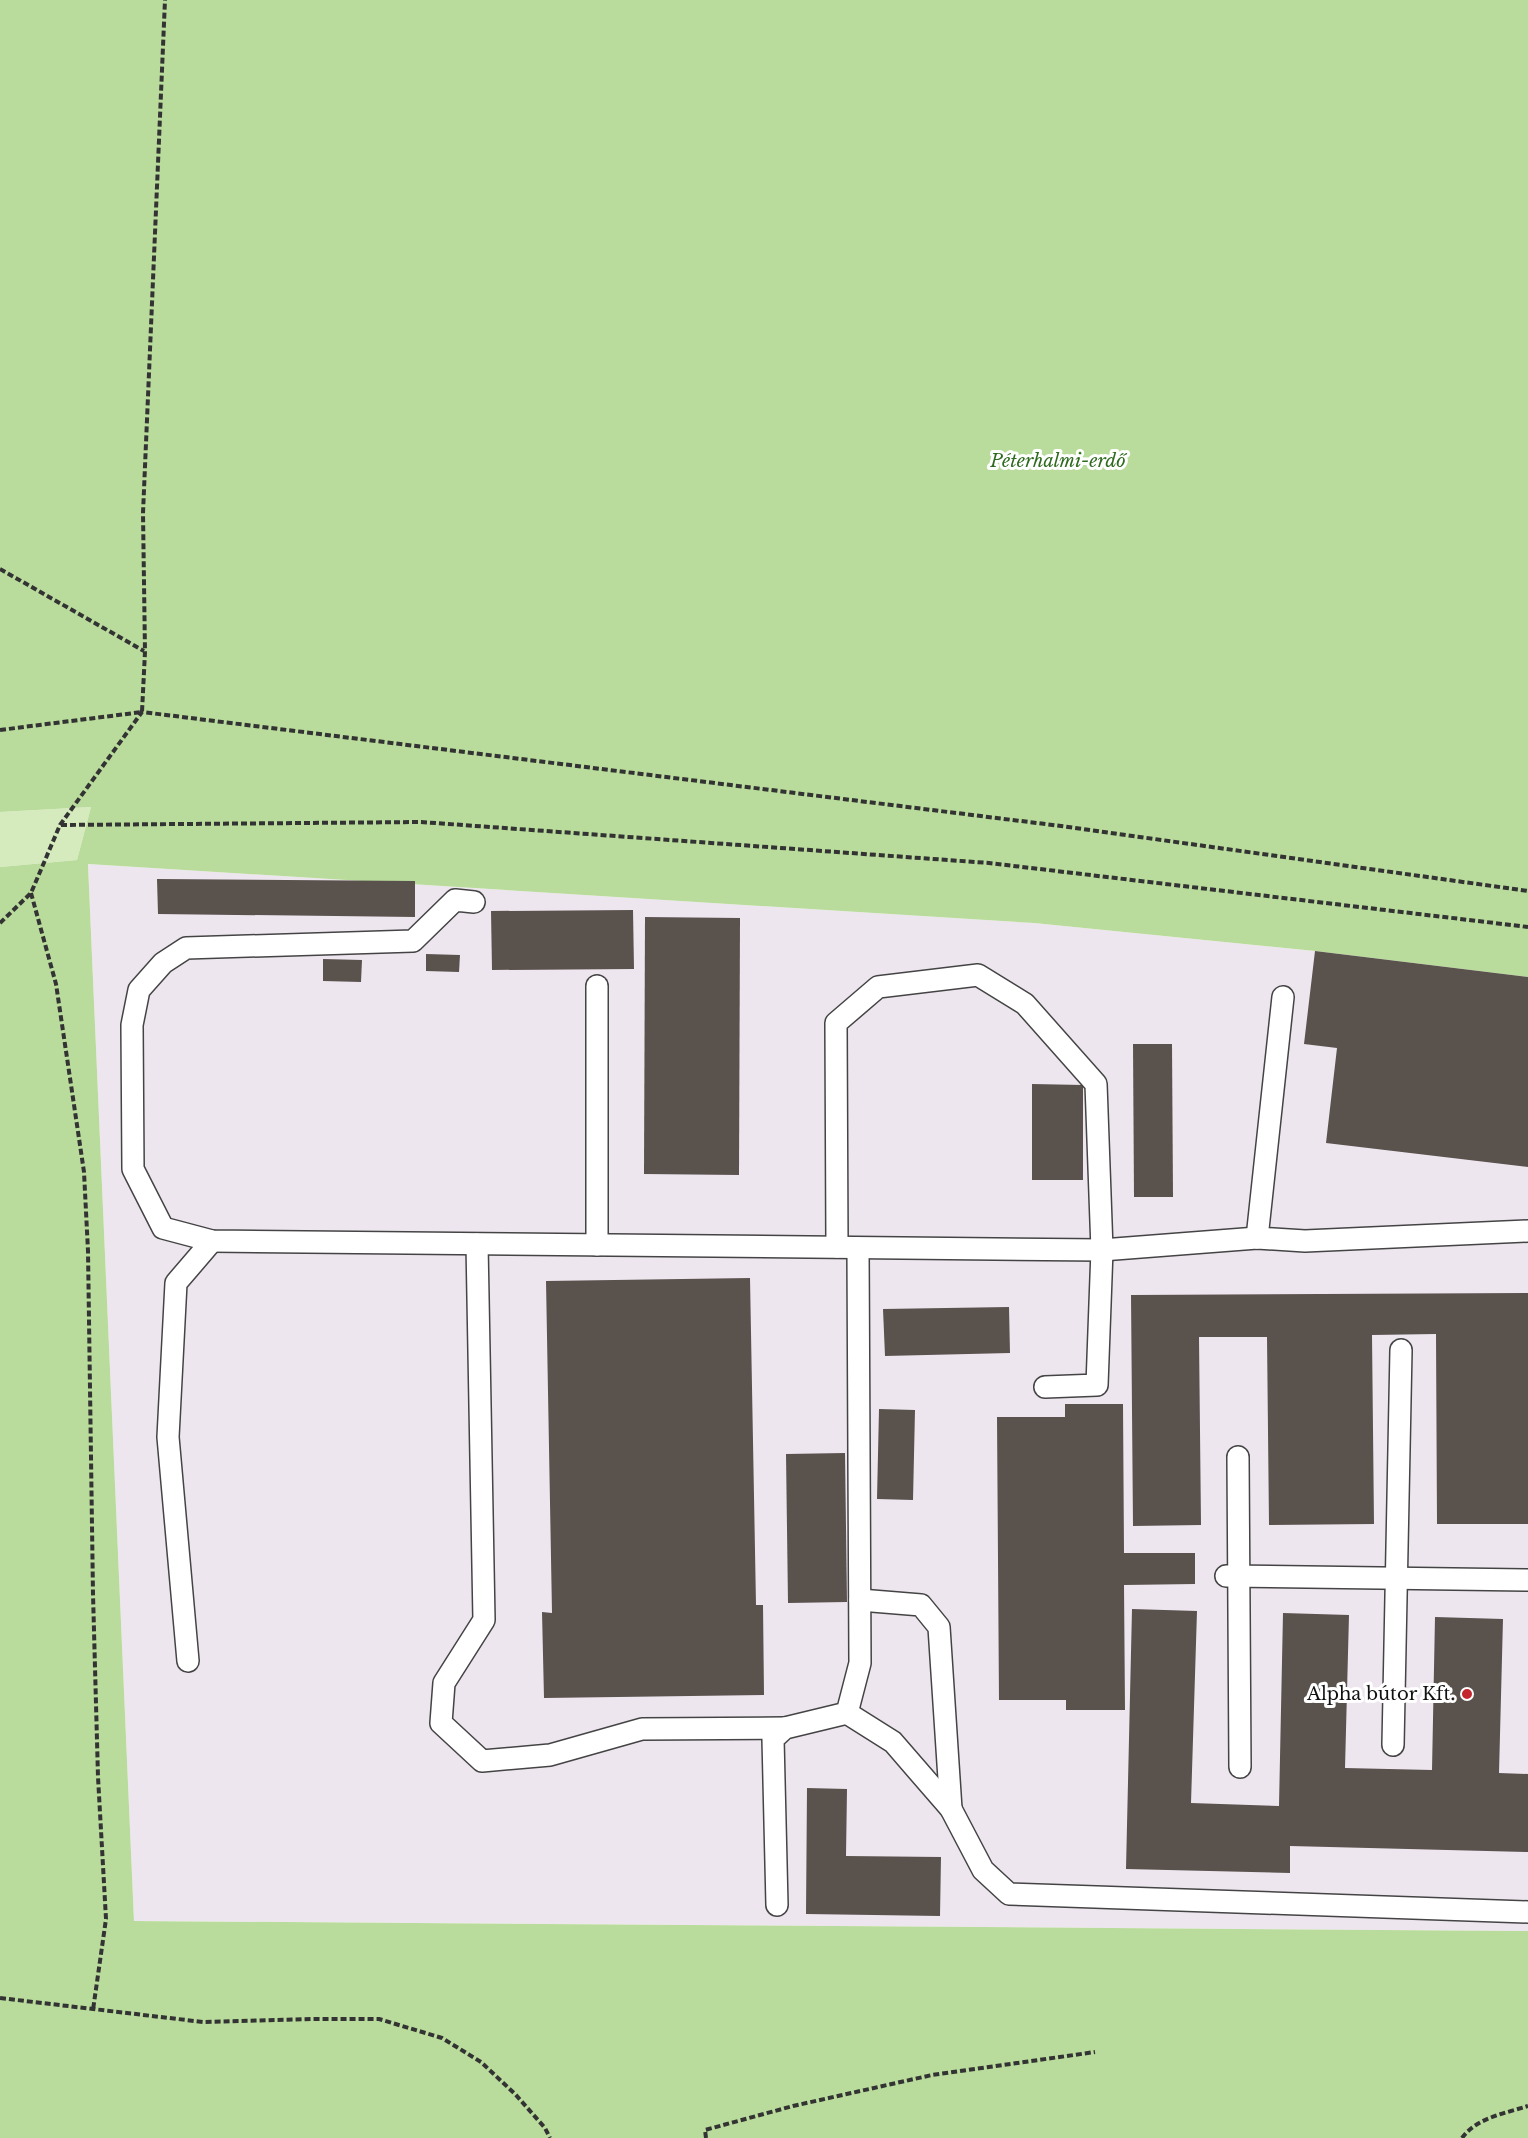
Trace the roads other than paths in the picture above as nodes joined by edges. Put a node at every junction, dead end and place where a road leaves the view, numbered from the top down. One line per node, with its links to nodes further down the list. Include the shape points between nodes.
1 (474, 902): 6 (lane, via 455,900 413,941 186,948 163,963 139,990 132,1025 133,1169 163,1228)
2 (597, 986): 8 (lane)
3 (1283, 997): 5 (lane)
4 (1528, 1231): 5 (lane, via 1305,1240)
5 (1257, 1238): 11 (lane)
6 (212, 1241): 7 (lane); 19 (lane, via 176,1283 168,1437)
7 (477, 1244): 8 (lane); 21 (lane, via 484,1620 444,1683 441,1723 482,1761 550,1755 642,1729)
8 (597, 1245): 9 (lane)
9 (837, 1247): 10 (lane); 11 (lane, via 836,1023 878,987 978,975 1025,1005 1096,1084)
10 (858, 1248): 11 (lane); 18 (lane)
11 (1102, 1250): 13 (lane, via 1097,1385)
12 (1401, 1350): 16 (lane)
13 (1045, 1387)
14 (1238, 1457): 15 (lane)
15 (1232, 1576): 16 (lane); 23 (lane)
16 (1398, 1578): 17 (lane); 22 (lane)
17 (1528, 1580)
18 (860, 1600): 20 (lane, via 860,1663); 24 (lane, via 921,1605 939,1627)
19 (188, 1661)
20 (847, 1713): 21 (lane); 24 (lane, via 893,1742)
21 (784, 1728): 25 (lane, via 773,1739)
22 (1393, 1745)
23 (1240, 1767)
24 (951, 1809): 26 (lane, via 983,1870 1009,1894)
25 (777, 1905)
26 (1528, 1912)

